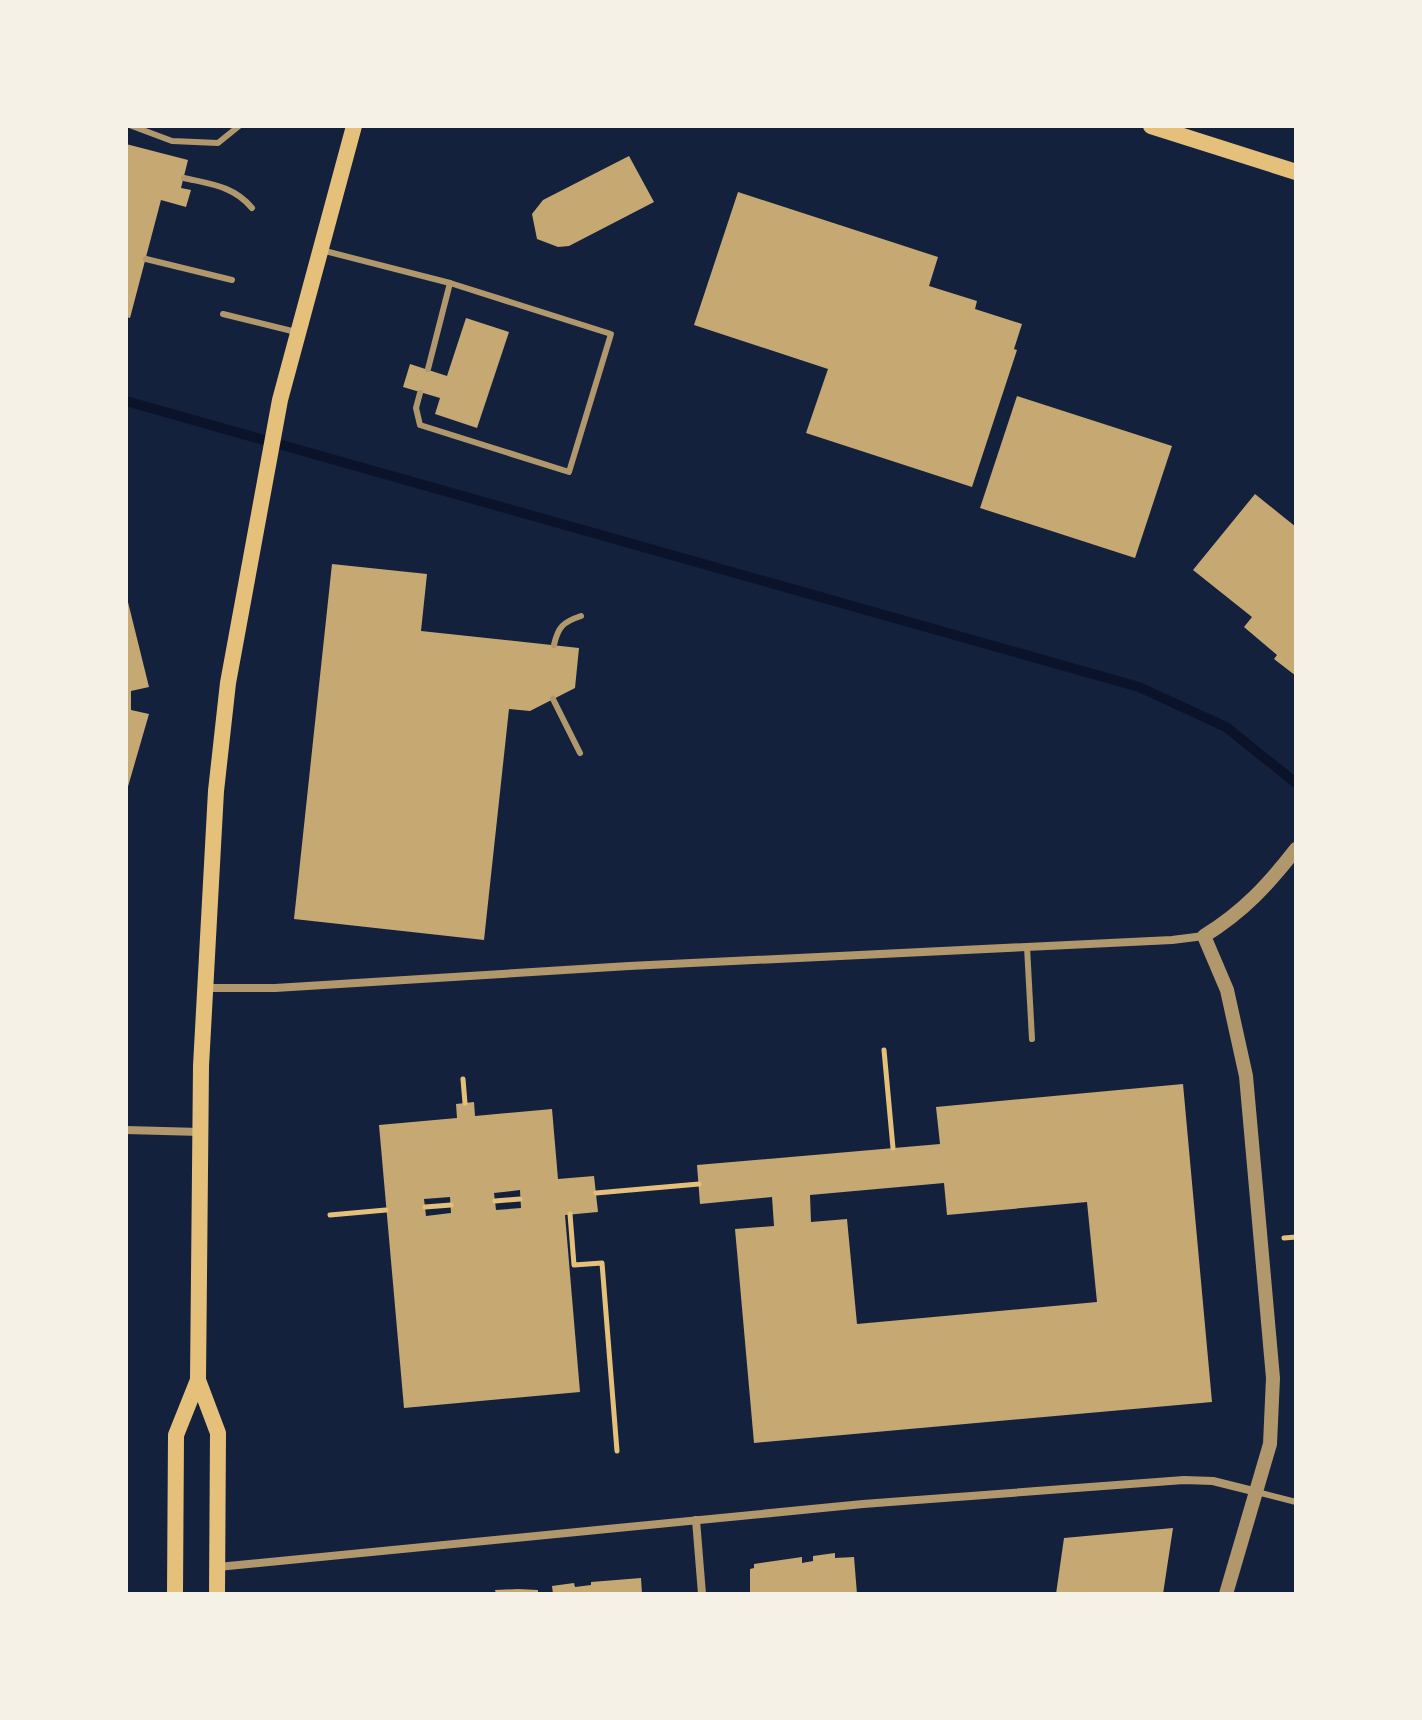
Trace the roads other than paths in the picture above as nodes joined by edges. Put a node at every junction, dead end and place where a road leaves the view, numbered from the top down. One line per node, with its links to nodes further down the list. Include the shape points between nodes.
1 (132, 126): 2 (lane, via 172,141 218,143)
2 (239, 126)
3 (354, 126): 8 (main road)
4 (1151, 126): 5 (main road)
5 (1296, 172)
6 (184, 178): 7 (lane, via 241,195)
7 (252, 208)
8 (318, 249): 11 (lane); 13 (main road)
9 (146, 259): 10 (lane)
10 (232, 280)
11 (450, 283): 14 (lane); 15 (lane, via 611,334 569,472 420,425)
12 (223, 314): 13 (lane)
13 (296, 332): 23 (main road, via 228,683)
14 (428, 369)
15 (420, 393)
16 (581, 616): 17 (lane, via 563,623)
17 (554, 645)
18 (553, 699): 19 (lane)
19 (580, 753)
20 (1296, 849): 21 (street, via 1260,895)
21 (1204, 936): 22 (street); 28 (street, via 1227,990 1246,1076 1273,1378 1270,1444)
22 (1027, 947): 23 (street); 24 (lane)
23 (205, 988): 26 (main road)
24 (1032, 1039)
25 (126, 1130): 26 (street)
26 (200, 1132): 27 (main road)
27 (198, 1380): 31 (main road, via 218,1433); 32 (main road, via 176,1435)
28 (1257, 1492): 29 (lane); 30 (street, via 1184,1480); 35 (street)
29 (1296, 1502)
30 (696, 1520): 31 (street); 34 (street)
31 (218, 1567): 33 (main road)
32 (175, 1594)
33 (217, 1594)
34 (702, 1594)
35 (1226, 1594)

